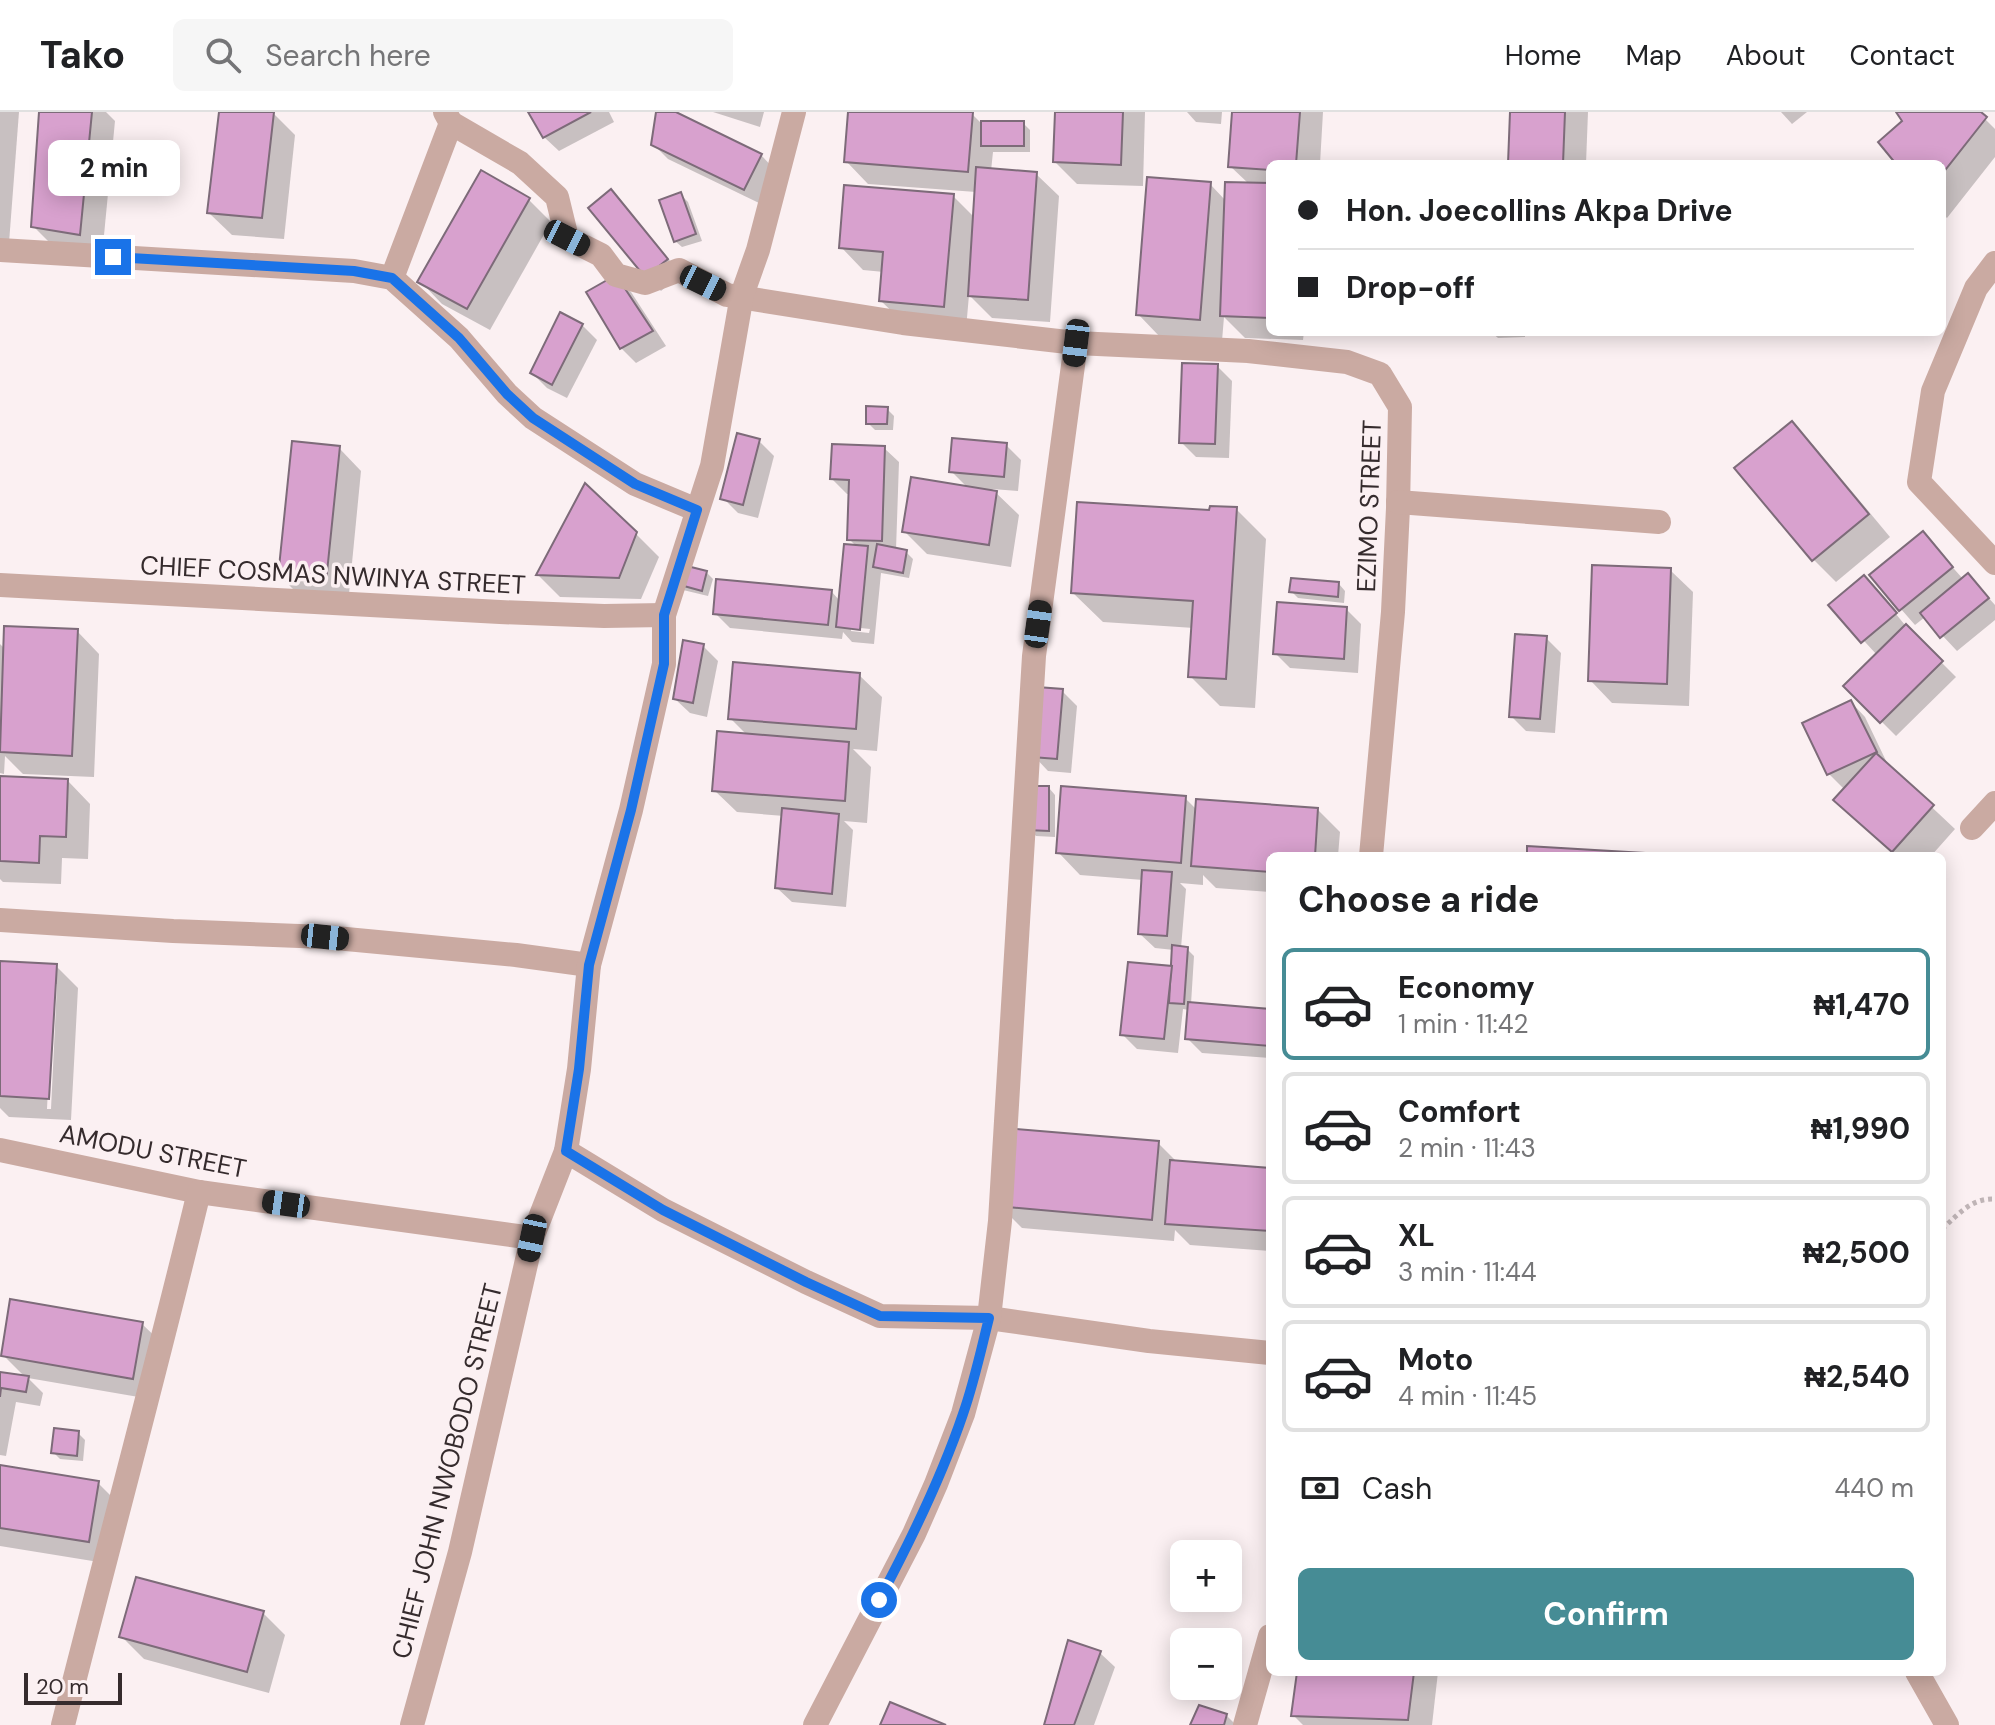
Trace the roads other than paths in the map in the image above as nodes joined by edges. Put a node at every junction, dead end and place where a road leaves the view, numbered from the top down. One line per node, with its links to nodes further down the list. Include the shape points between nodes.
1 (794, 112): 6 (street, CHIEF JOHN NWOBODO STREET)
2 (448, 117): 5 (street); 6 (street, EZIMO STREET, via 520,163 557,197 567,238 601,255 616,275 645,283 679,270 727,295)
3 (0, 250): 5 (street, via 354,271)
4 (1995, 263): 11 (street, via 1976,288 1933,391 1919,482)
5 (392, 278): 9 (street, via 459,338 533,418 635,484)
6 (742, 295): 7 (street, EZIMO STREET, via 903,323); 9 (street, CHIEF JOHN NWOBODO STREET, via 712,466)
7 (1076, 343): 8 (street, EZIMO STREET, via 1262,352 1347,362 1380,374 1400,407); 23 (street, via 1034,656 1000,1221)
8 (1398, 502): 10 (street); 16 (street, EZIMO STREET)
9 (697, 510): 13 (street, CHIEF JOHN NWOBODO STREET)
10 (1659, 522)
11 (1995, 563)
12 (0, 585): 13 (street, CHIEF COSMAS NWINYA STREET, via 500,612)
13 (664, 615): 18 (street, CHIEF JOHN NWOBODO STREET, via 664,664)
14 (1995, 803): 15 (street)
15 (1972, 828)
16 (1371, 852)
17 (0, 920): 18 (street, via 325,937)
18 (589, 965): 20 (street, CHIEF JOHN NWOBODO STREET)
19 (0, 1150): 21 (street, AMODU STREET)
20 (566, 1151): 22 (street, CHIEF JOHN NWOBODO STREET); 23 (street, via 663,1210 880,1316)
21 (199, 1192): 22 (street, AMODU STREET); 27 (street)
22 (532, 1238): 28 (street, CHIEF JOHN NWOBODO STREET, via 460,1552)
23 (989, 1318): 24 (street); 29 (street, via 963,1414 936,1484)
24 (1266, 1353)
25 (1266, 1650): 30 (street)
26 (1919, 1676): 31 (street)
27 (63, 1725)
28 (412, 1725)
29 (815, 1725)
30 (1245, 1725)
31 (1947, 1725)

